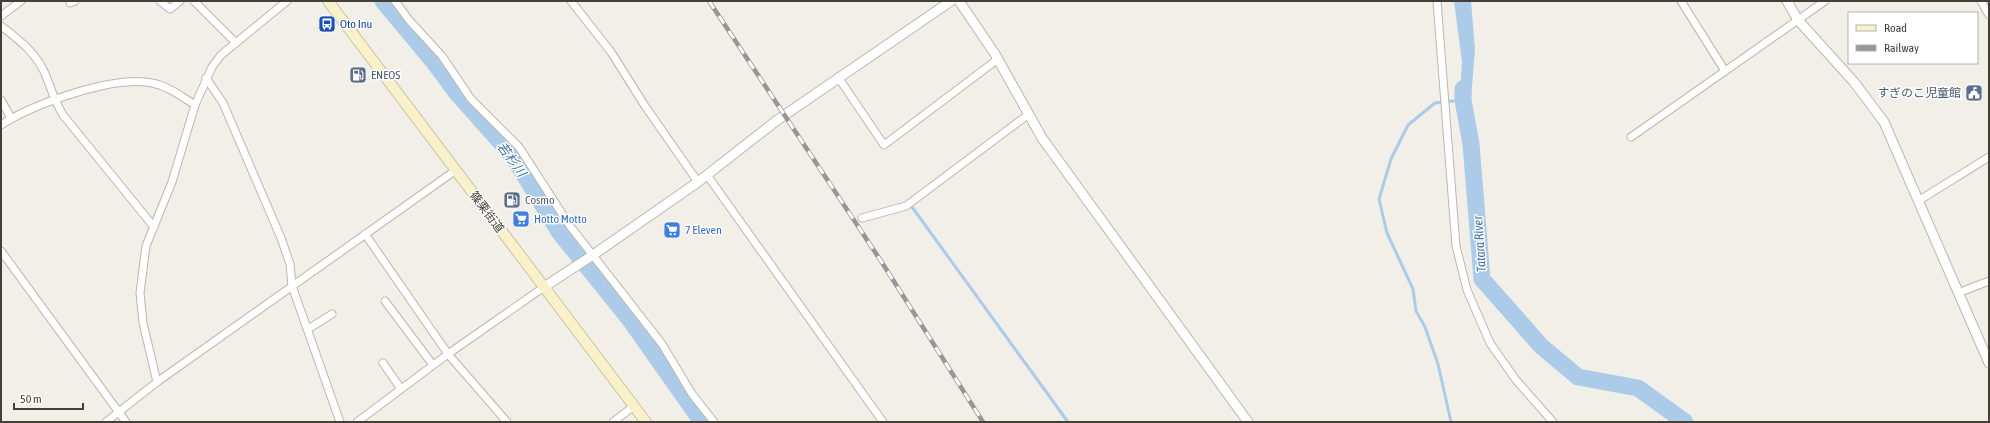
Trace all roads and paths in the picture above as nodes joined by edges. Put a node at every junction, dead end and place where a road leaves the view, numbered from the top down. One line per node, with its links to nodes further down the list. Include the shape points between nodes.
1 (21, 1): 19 (street)
2 (70, 1): 3 (street)
3 (75, 1)
4 (160, 1): 5 (street, via 170,9)
5 (180, 1)
6 (194, 1): 22 (street)
7 (287, 1): 22 (street)
8 (328, 1): 35 (main road, 篠栗街道)
9 (396, 1): 43 (street, via 442,56 471,99 519,146 570,226)
10 (571, 1): 37 (street, via 611,52)
11 (951, 1): 25 (street)
12 (959, 1): 23 (street)
13 (1437, 1): 69 (street, via 1456,246 1467,290 1490,343 1516,380)
14 (1681, 1): 24 (street)
15 (1787, 1): 20 (street)
16 (1825, 1): 20 (street)
17 (1981, 1): 18 (street)
18 (1989, 15)
19 (1, 16)
20 (1798, 20): 24 (street); 38 (street, via 1872,104 1884,122)
21 (1, 26): 27 (street, via 28,47 46,75)
22 (236, 44): 26 (street, via 221,55)
23 (998, 59): 25 (street, via 884,146); 30 (street)
24 (1725, 71): 33 (street)
25 (838, 77): 36 (street)
26 (206, 78): 29 (street); 45 (street, via 223,103 281,238 290,264)
27 (53, 99): 29 (street, via 136,81 163,86); 31 (street); 40 (street, via 80,137)
28 (1, 100): 31 (street)
29 (195, 105): 40 (street, via 172,182)
30 (1029, 114): 39 (street, via 906,206); 68 (street, via 1042,138)
31 (11, 118): 32 (street)
32 (1, 125)
33 (1631, 138)
34 (1989, 157): 38 (street)
35 (456, 170): 41 (street); 46 (main road, 篠栗街道)
36 (707, 175): 37 (street); 67 (street)
37 (698, 182): 43 (street)
38 (1918, 201): 47 (street)
39 (862, 218)
40 (154, 227): 55 (street, via 144,258 140,293 143,323)
41 (365, 234): 45 (street); 51 (street)
42 (1, 251): 58 (street)
43 (593, 255): 46 (street); 66 (street, via 662,344 692,394)
44 (1989, 281): 47 (street)
45 (292, 286): 50 (street); 55 (street)
46 (544, 287): 51 (street); 57 (main road, 篠栗街道)
47 (1958, 293): 52 (street)
48 (385, 301): 54 (street)
49 (332, 314): 50 (street)
50 (308, 329): 61 (street)
51 (448, 354): 54 (street); 63 (street)
52 (1988, 360)
53 (382, 363): 56 (street)
54 (433, 365): 56 (street)
55 (157, 382): 58 (street)
56 (401, 389): 62 (street)
57 (634, 406): 64 (street); 65 (main road, 篠栗街道)
58 (118, 412): 59 (street); 60 (street)
59 (106, 422)
60 (126, 422)
61 (340, 422)
62 (357, 422)
63 (507, 422)
64 (613, 422)
65 (646, 422)
66 (714, 422)
67 (883, 422)
68 (1248, 422)
69 (1553, 422)

